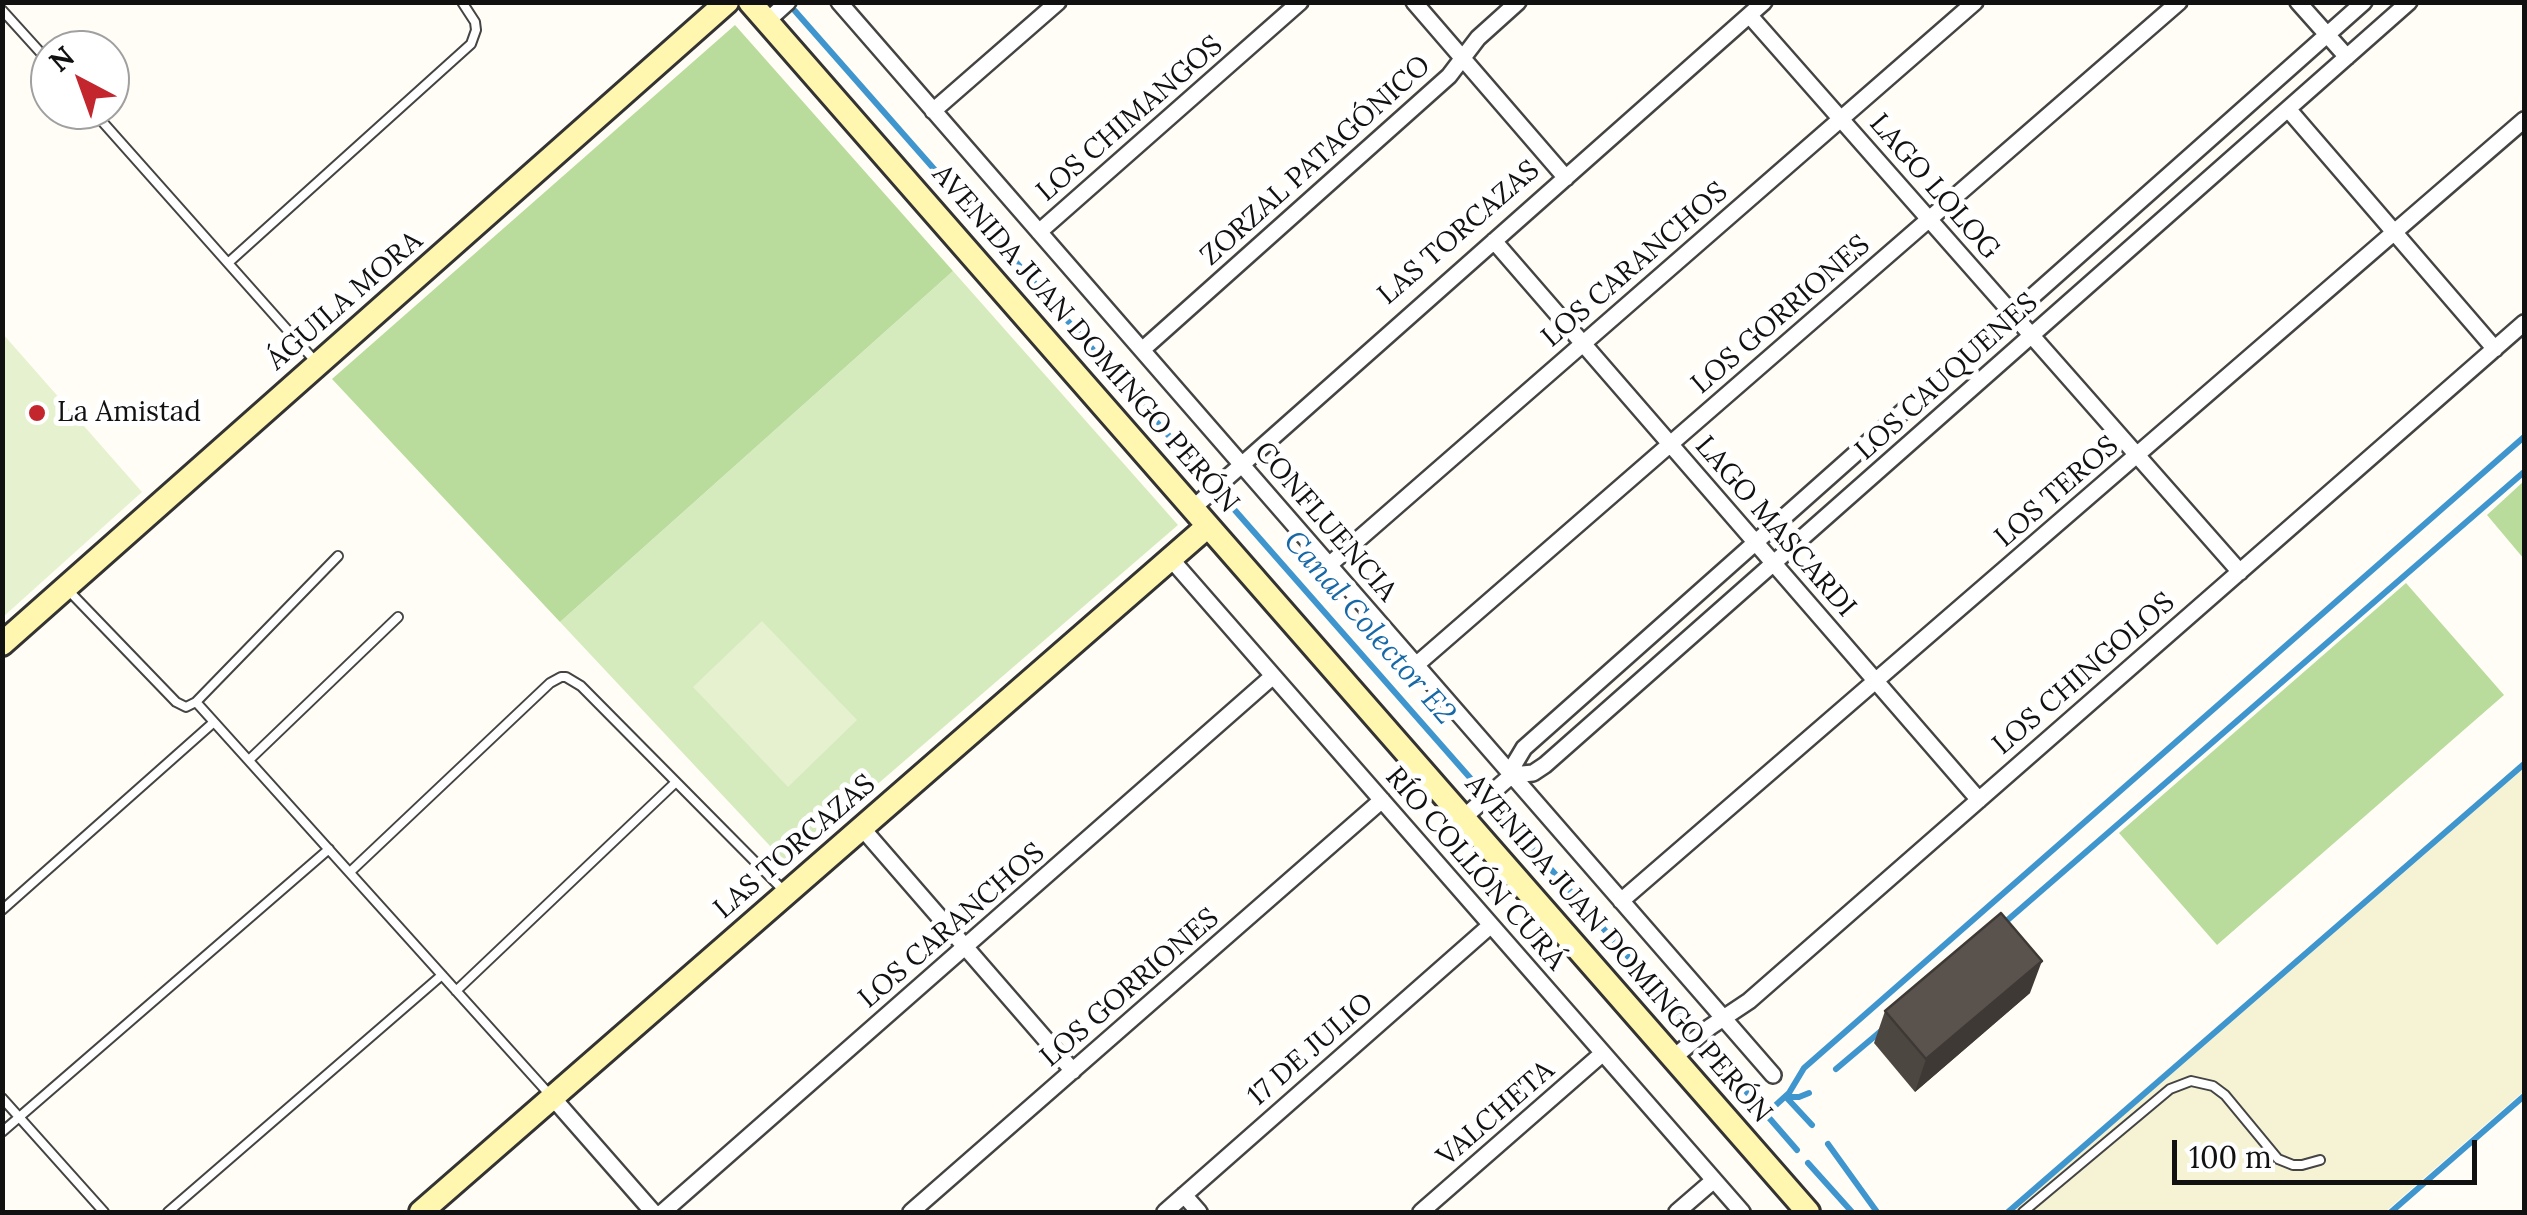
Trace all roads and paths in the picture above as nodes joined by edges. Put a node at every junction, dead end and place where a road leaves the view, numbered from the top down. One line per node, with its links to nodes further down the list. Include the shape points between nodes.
1 (462, 2): 33 (lane, via 475,22 472,44)
2 (727, 2): 40 (street, ÁGUILA MORA)
3 (750, 2): 18 (street, AVENIDA JUAN DOMINGO PERÓN)
4 (788, 2): 18 (street)
5 (838, 2): 24 (street, CONFLUENCIA)
6 (1058, 2): 24 (street)
7 (1300, 2): 30 (street, LOS CHIMANGOS)
8 (1414, 2): 22 (street)
9 (1518, 2): 22 (street, ZORZAL PATAGÓNICO)
10 (1764, 2): 17 (street, LAS TORCAZAS)
11 (1975, 2): 25 (street, LOS CARANCHOS)
12 (2178, 2): 29 (street, LOS GORRIONES)
13 (2298, 2): 19 (street)
14 (2364, 2): 19 (street, LOS CAUQUENES)
15 (2409, 2): 21 (street, LOS CAUQUENES)
16 (2, 10): 20 (lane)
17 (1750, 16): 25 (street, LAGO LOLOG); 28 (street, LAS TORCAZAS)
18 (766, 21): 44 (street, AVENIDA JUAN DOMINGO PERÓN)
19 (2327, 36): 21 (street); 34 (street, LOS CAUQUENES)
20 (30, 42)
21 (2346, 57): 23 (street, LOS CAUQUENES)
22 (1463, 58): 28 (street); 39 (street, ZORZAL PATAGÓNICO)
23 (2288, 109): 31 (street); 36 (street, LOS CAUQUENES)
24 (934, 111): 30 (street, CONFLUENCIA)
25 (1841, 119): 29 (street, LAGO LOLOG); 37 (street, LOS CARANCHOS)
26 (2524, 120): 31 (street, LOS TEROS)
27 (110, 130): 33 (lane)
28 (1566, 178): 32 (street, LAS TORCAZAS)
29 (1929, 220): 34 (street, LAGO LOLOG); 41 (street, LOS GORRIONES)
30 (1039, 232): 39 (street, CONFLUENCIA)
31 (2395, 232): 38 (street); 42 (street, LOS TEROS)
32 (1494, 241): 37 (street, LAGO MASCARDI); 43 (street, LAS TORCAZAS)
33 (228, 263): 40 (lane)
34 (2013, 314): 36 (street, LAGO LOLOG); 45 (street, LOS CAUQUENES)
35 (2524, 323): 38 (street, LOS CHINGOLOS)
36 (2032, 336): 42 (street, LAGO LOLOG); 48 (street, LOS CAUQUENES)
37 (1583, 344): 41 (street, LAGO MASCARDI); 49 (street, LOS CARANCHOS)
38 (2495, 349): 50 (street, LOS CHINGOLOS)
39 (1142, 350): 43 (street, CONFLUENCIA)
40 (318, 364): 51 (street, ÁGUILA MORA)
41 (1670, 444): 45 (street, LAGO MASCARDI); 54 (street, LOS GORRIONES)
42 (2137, 455): 50 (street, LAGO LOLOG); 56 (street, LOS TEROS)
43 (1242, 465): 44 (street, LAS TORCAZAS); 49 (street, CONFLUENCIA)
44 (1200, 517): 47 (street, LAS TORCAZAS); 64 (street, AVENIDA JUAN DOMINGO PERÓN)
45 (1756, 542): 48 (street, LAGO MASCARDI); 60 (street, LOS CAUQUENES, via 1524,748)
46 (338, 556): 57 (lane)
47 (1170, 559): 55 (street, RÍO COLLÓN CURÁ); 65 (street, LAS TORCAZAS)
48 (1774, 564): 56 (street, LAGO MASCARDI); 60 (street, LOS CAUQUENES, via 1545,766)
49 (1329, 565): 54 (street, CONFLUENCIA)
50 (2240, 572): 63 (street, LOS CHINGOLOS)
51 (66, 588): 53 (street, ÁGUILA MORA); 57 (lane, via 176,702)
52 (398, 618): 59 (lane)
53 (2, 644)
54 (1416, 666): 60 (street, CONFLUENCIA)
55 (1273, 676): 62 (street, RÍO COLLÓN CURÁ); 72 (street, LOS CARANCHOS)
56 (1876, 681): 63 (street, LAGO MASCARDI); 69 (street, LOS TEROS)
57 (196, 702): 58 (lane)
58 (214, 722): 59 (lane); 70 (lane)
59 (249, 760): 66 (lane)
60 (1512, 775): 64 (street, LOS CAUQUENES); 69 (street, CONFLUENCIA)
61 (676, 782): 67 (lane, via 576,682 561,677); 68 (lane); 74 (lane)
62 (1382, 800): 71 (street, RÍO COLLÓN CURÁ); 78 (street, LOS GORRIONES)
63 (1978, 800): 75 (street, LOS CHINGOLOS)
64 (1463, 818): 77 (street, AVENIDA JUAN DOMINGO PERÓN)
65 (862, 828): 68 (street, LAS TORCAZAS); 72 (street)
66 (329, 850): 67 (lane); 82 (lane)
67 (350, 872): 73 (lane)
68 (787, 894): 81 (street, LAS TORCAZAS)
69 (1621, 901): 75 (street, CONFLUENCIA)
70 (2, 910)
71 (1491, 925): 76 (street, RÍO COLLÓN CURÁ); 86 (street, 17 DE JULIO)
72 (965, 947): 78 (street); 91 (street, LOS CARANCHOS)
73 (442, 975): 74 (lane); 88 (lane)
74 (456, 991): 81 (lane)
75 (1724, 1018): 77 (street, LOS CHINGOLOS); 79 (street, CONFLUENCIA)
76 (1603, 1053): 85 (street, RÍO COLLÓN CURÁ); 95 (street, VALCHETA)
77 (1673, 1058): 98 (street, AVENIDA JUAN DOMINGO PERÓN)
78 (1073, 1071): 92 (street, LOS GORRIONES)
79 (1773, 1075)
80 (2, 1098): 82 (lane)
81 (552, 1098): 89 (street, LAS TORCAZAS); 90 (street)
82 (20, 1117): 83 (lane); 87 (lane)
83 (2, 1132)
84 (2320, 1160): 99 (lane, via 2293,1165 2278,1159 2225,1095 2191,1081 2165,1093)
85 (1714, 1180): 96 (street); 97 (street, RÍO COLLÓN CURÁ)
86 (1184, 1196): 93 (street, 17 DE JULIO); 94 (street)
87 (104, 1212)
88 (168, 1212)
89 (422, 1212)
90 (654, 1212)
91 (663, 1212)
92 (911, 1212)
93 (1165, 1212)
94 (1199, 1212)
95 (1422, 1212)
96 (1676, 1212)
97 (1742, 1212)
98 (1808, 1212)
99 (2024, 1212)

